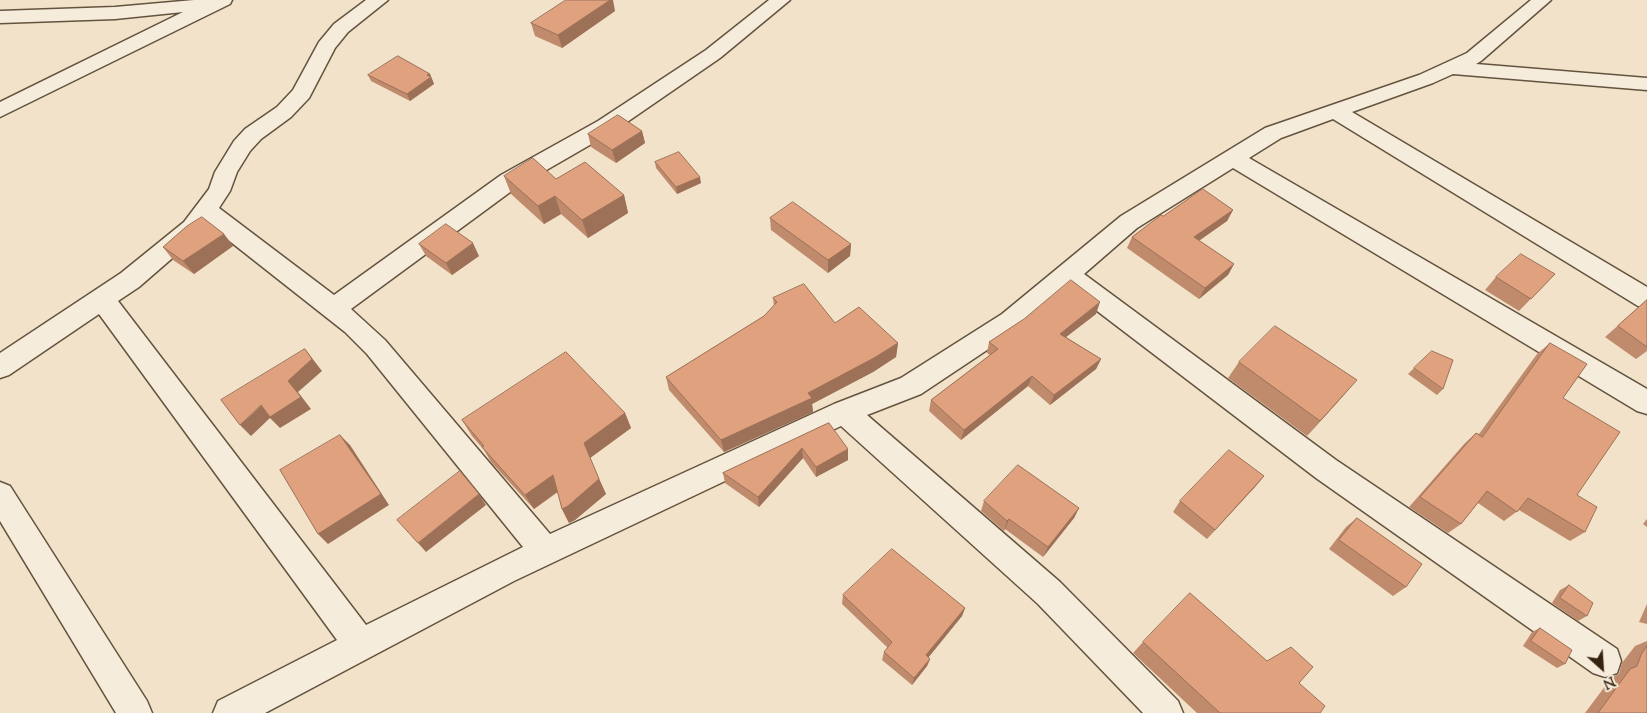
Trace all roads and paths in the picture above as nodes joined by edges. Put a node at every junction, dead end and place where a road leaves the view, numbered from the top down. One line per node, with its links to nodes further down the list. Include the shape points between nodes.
1 (379, 0): 12 (street, via 342,28 326,46 302,93 242,146)
2 (781, 0): 16 (street, via 713,54 606,126 509,180)
3 (1542, 0): 7 (street, via 1474,57)
4 (220, 2): 5 (street); 9 (street)
5 (117, 6): 6 (street)
6 (0, 17)
7 (1450, 68): 8 (street); 10 (street)
8 (1647, 84)
9 (0, 110)
10 (1334, 111): 11 (street, via 1273,133); 15 (street)
11 (1233, 158): 13 (street, via 1129,222); 18 (street)
12 (206, 210): 14 (street, via 192,228); 16 (street)
13 (1066, 274): 19 (street, via 1011,321 911,386); 23 (street, via 1326,469)
14 (102, 299): 17 (street); 22 (street)
15 (1647, 299)
16 (333, 309): 21 (street, via 376,348)
17 (0, 367)
18 (1647, 403)
19 (844, 412): 21 (street); 26 (street, via 1049,593)
20 (0, 495): 24 (street)
21 (545, 551): 22 (street)
22 (361, 644): 25 (street)
23 (1605, 661)
24 (135, 713)
25 (230, 713)
26 (1166, 713)

